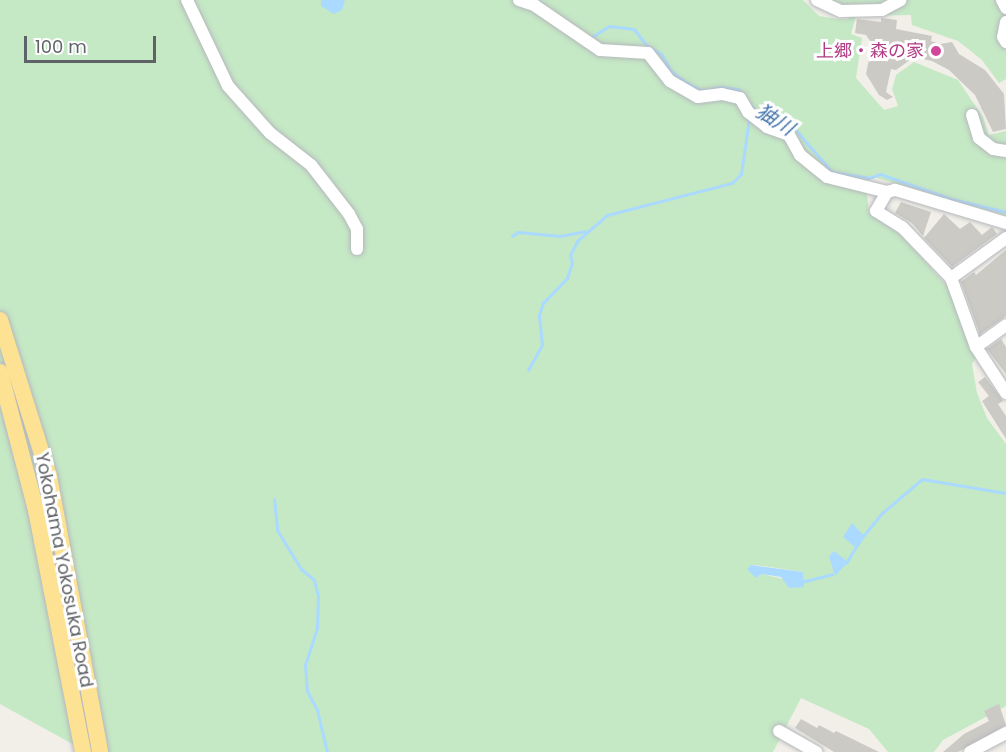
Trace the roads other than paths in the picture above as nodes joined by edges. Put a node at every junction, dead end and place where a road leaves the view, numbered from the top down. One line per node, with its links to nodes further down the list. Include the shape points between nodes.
1 (187, 0): 14 (street, via 228,86 270,133 312,165 350,214 357,228)
2 (519, 0): 11 (street, via 534,5 600,50 648,53 670,81 698,97 722,94 741,98 751,115 789,135 800,155 827,177)
3 (818, 0): 4 (street, via 841,11 882,10)
4 (901, 0)
5 (1002, 0): 6 (street)
6 (1006, 8)
7 (1006, 22): 8 (street)
8 (1006, 42)
9 (972, 115): 10 (street, via 979,138)
10 (1006, 152)
11 (887, 192): 12 (street, via 895,190); 15 (street, via 876,211 914,238)
12 (1006, 223)
13 (1006, 238): 15 (street)
14 (357, 249)
15 (951, 278): 18 (street)
16 (0, 320): 24 (highway, Yokohama Yokosuka Road, via 49,476)
17 (1006, 325): 18 (street)
18 (976, 347): 20 (street)
19 (0, 372): 23 (highway, Yokohama Yokosuka Road, via 36,510)
20 (1006, 393)
21 (779, 731): 25 (street)
22 (1006, 733): 26 (street)
23 (83, 752)
24 (100, 752)
25 (816, 752)
26 (970, 752)

